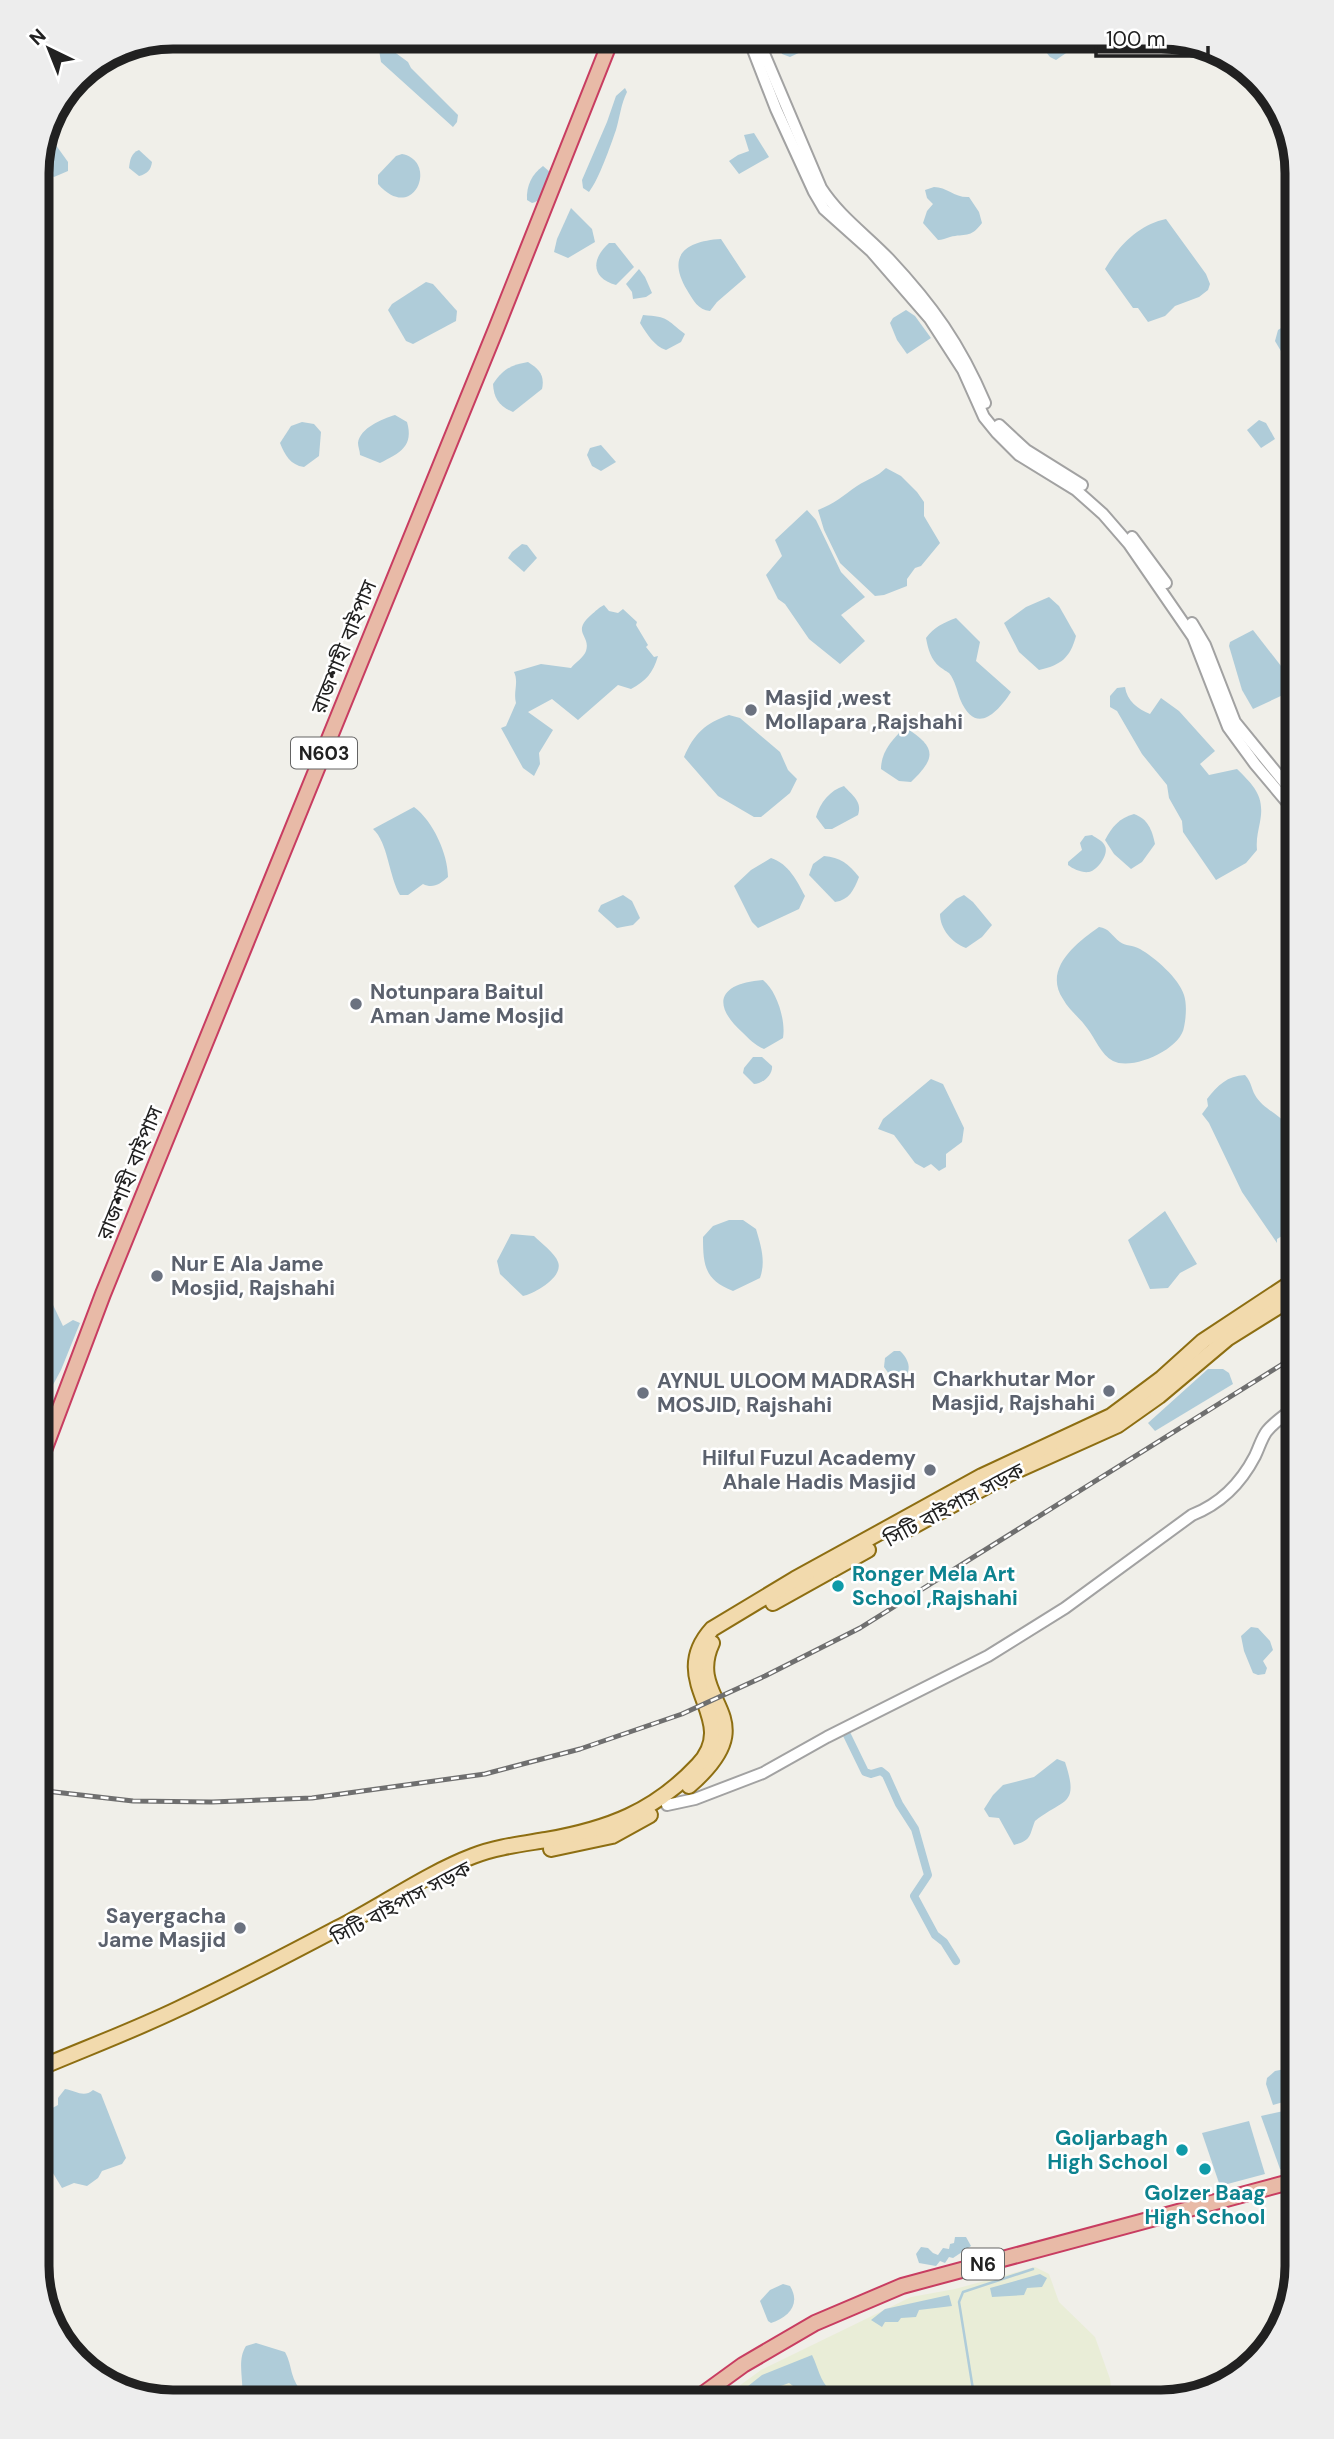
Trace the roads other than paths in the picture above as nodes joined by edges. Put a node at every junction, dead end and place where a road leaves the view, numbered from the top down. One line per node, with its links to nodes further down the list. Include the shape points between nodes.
1 (607, 49): 9 (highway, রাজশাহী বাইপাস / N603)
2 (753, 49): 5 (street, via 824,209 877,257 930,319 997,433 1019,455 1076,490 1129,544 1193,637 1227,727)
3 (762, 49): 4 (street, via 821,188 834,208 888,258 936,314 1002,428 1107,507 1143,550 1199,633 1235,722)
4 (1285, 783)
5 (1285, 800)
6 (1285, 1287): 11 (main road, via 1203,1341 1111,1416 982,1476 712,1629 695,1669 714,1739 699,1764 659,1801 607,1826 474,1856 178,2009)
7 (1285, 1302): 10 (main road, সিটি বাইপাস সড়ক, via 1228,1338 1118,1425 999,1480 722,1632 707,1654 705,1671 726,1728 725,1740 704,1773)
8 (1285, 1416): 10 (street, via 1266,1431 1241,1477 1211,1508 1192,1515 1065,1608 988,1656 763,1773)
9 (49, 1437)
10 (667, 1805): 12 (main road, সিটি বাইপাস সড়ক, via 612,1836 477,1863 258,1980)
11 (49, 2064)
12 (49, 2074)
13 (1285, 2183): 15 (highway, N6, via 902,2286 815,2323)
14 (1285, 2193): 16 (highway, N6, via 905,2295 819,2332)
15 (709, 2390)
16 (725, 2390)

